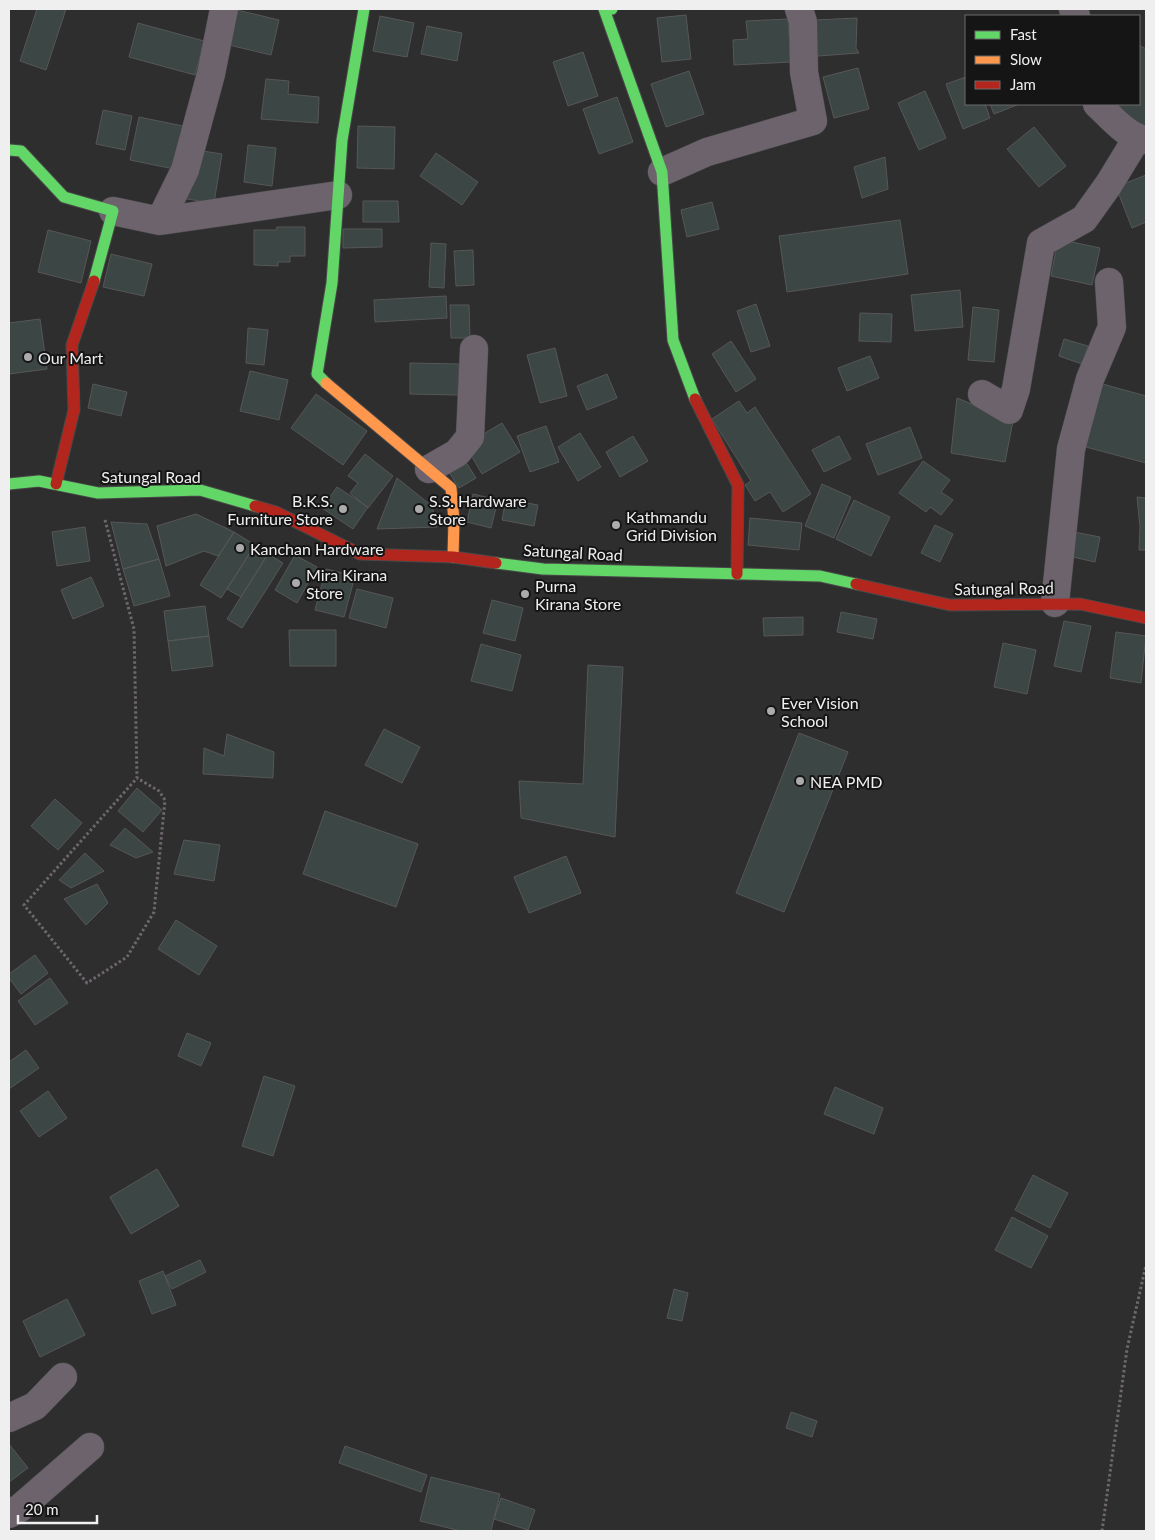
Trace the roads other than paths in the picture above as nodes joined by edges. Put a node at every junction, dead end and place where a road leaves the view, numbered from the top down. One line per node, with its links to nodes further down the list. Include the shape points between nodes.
1 (224, 9): 11 (street, via 211,74 185,170)
2 (364, 9): 9 (street, via 342,140)
3 (612, 9): 8 (street, via 604,9)
4 (799, 9): 8 (street, via 803,22 804,72 813,121 707,152)
5 (1098, 105): 6 (street)
6 (1142, 139): 14 (street, via 1084,220 1041,243 1016,388 1009,410)
7 (9, 150): 10 (street, via 20,151 64,197)
8 (662, 172): 19 (street, via 673,340 697,404 738,485)
9 (338, 195): 11 (street); 15 (street, via 332,283 317,374 340,397)
10 (113, 211): 11 (street); 17 (street, via 97,274 72,345 74,410)
11 (160, 221)
12 (1109, 282): 20 (street, via 1112,327 1090,379 1070,449)
13 (474, 349): 15 (street, via 470,437 457,454)
14 (982, 394)
15 (429, 469): 18 (street, via 451,488)
16 (9, 484): 17 (street, Satungal Road, via 40,481)
17 (56, 484): 18 (street, Satungal Road, via 98,493 200,490 276,512 360,554)
18 (453, 557): 19 (street, Satungal Road, via 543,568)
19 (737, 574): 20 (street, Satungal Road, via 820,576 950,605)
20 (1055, 603): 21 (street, Satungal Road, via 1080,604)
21 (1146, 618)
22 (63, 1377): 23 (street, via 35,1406)
23 (9, 1418)
24 (90, 1447): 25 (street)
25 (9, 1514)

